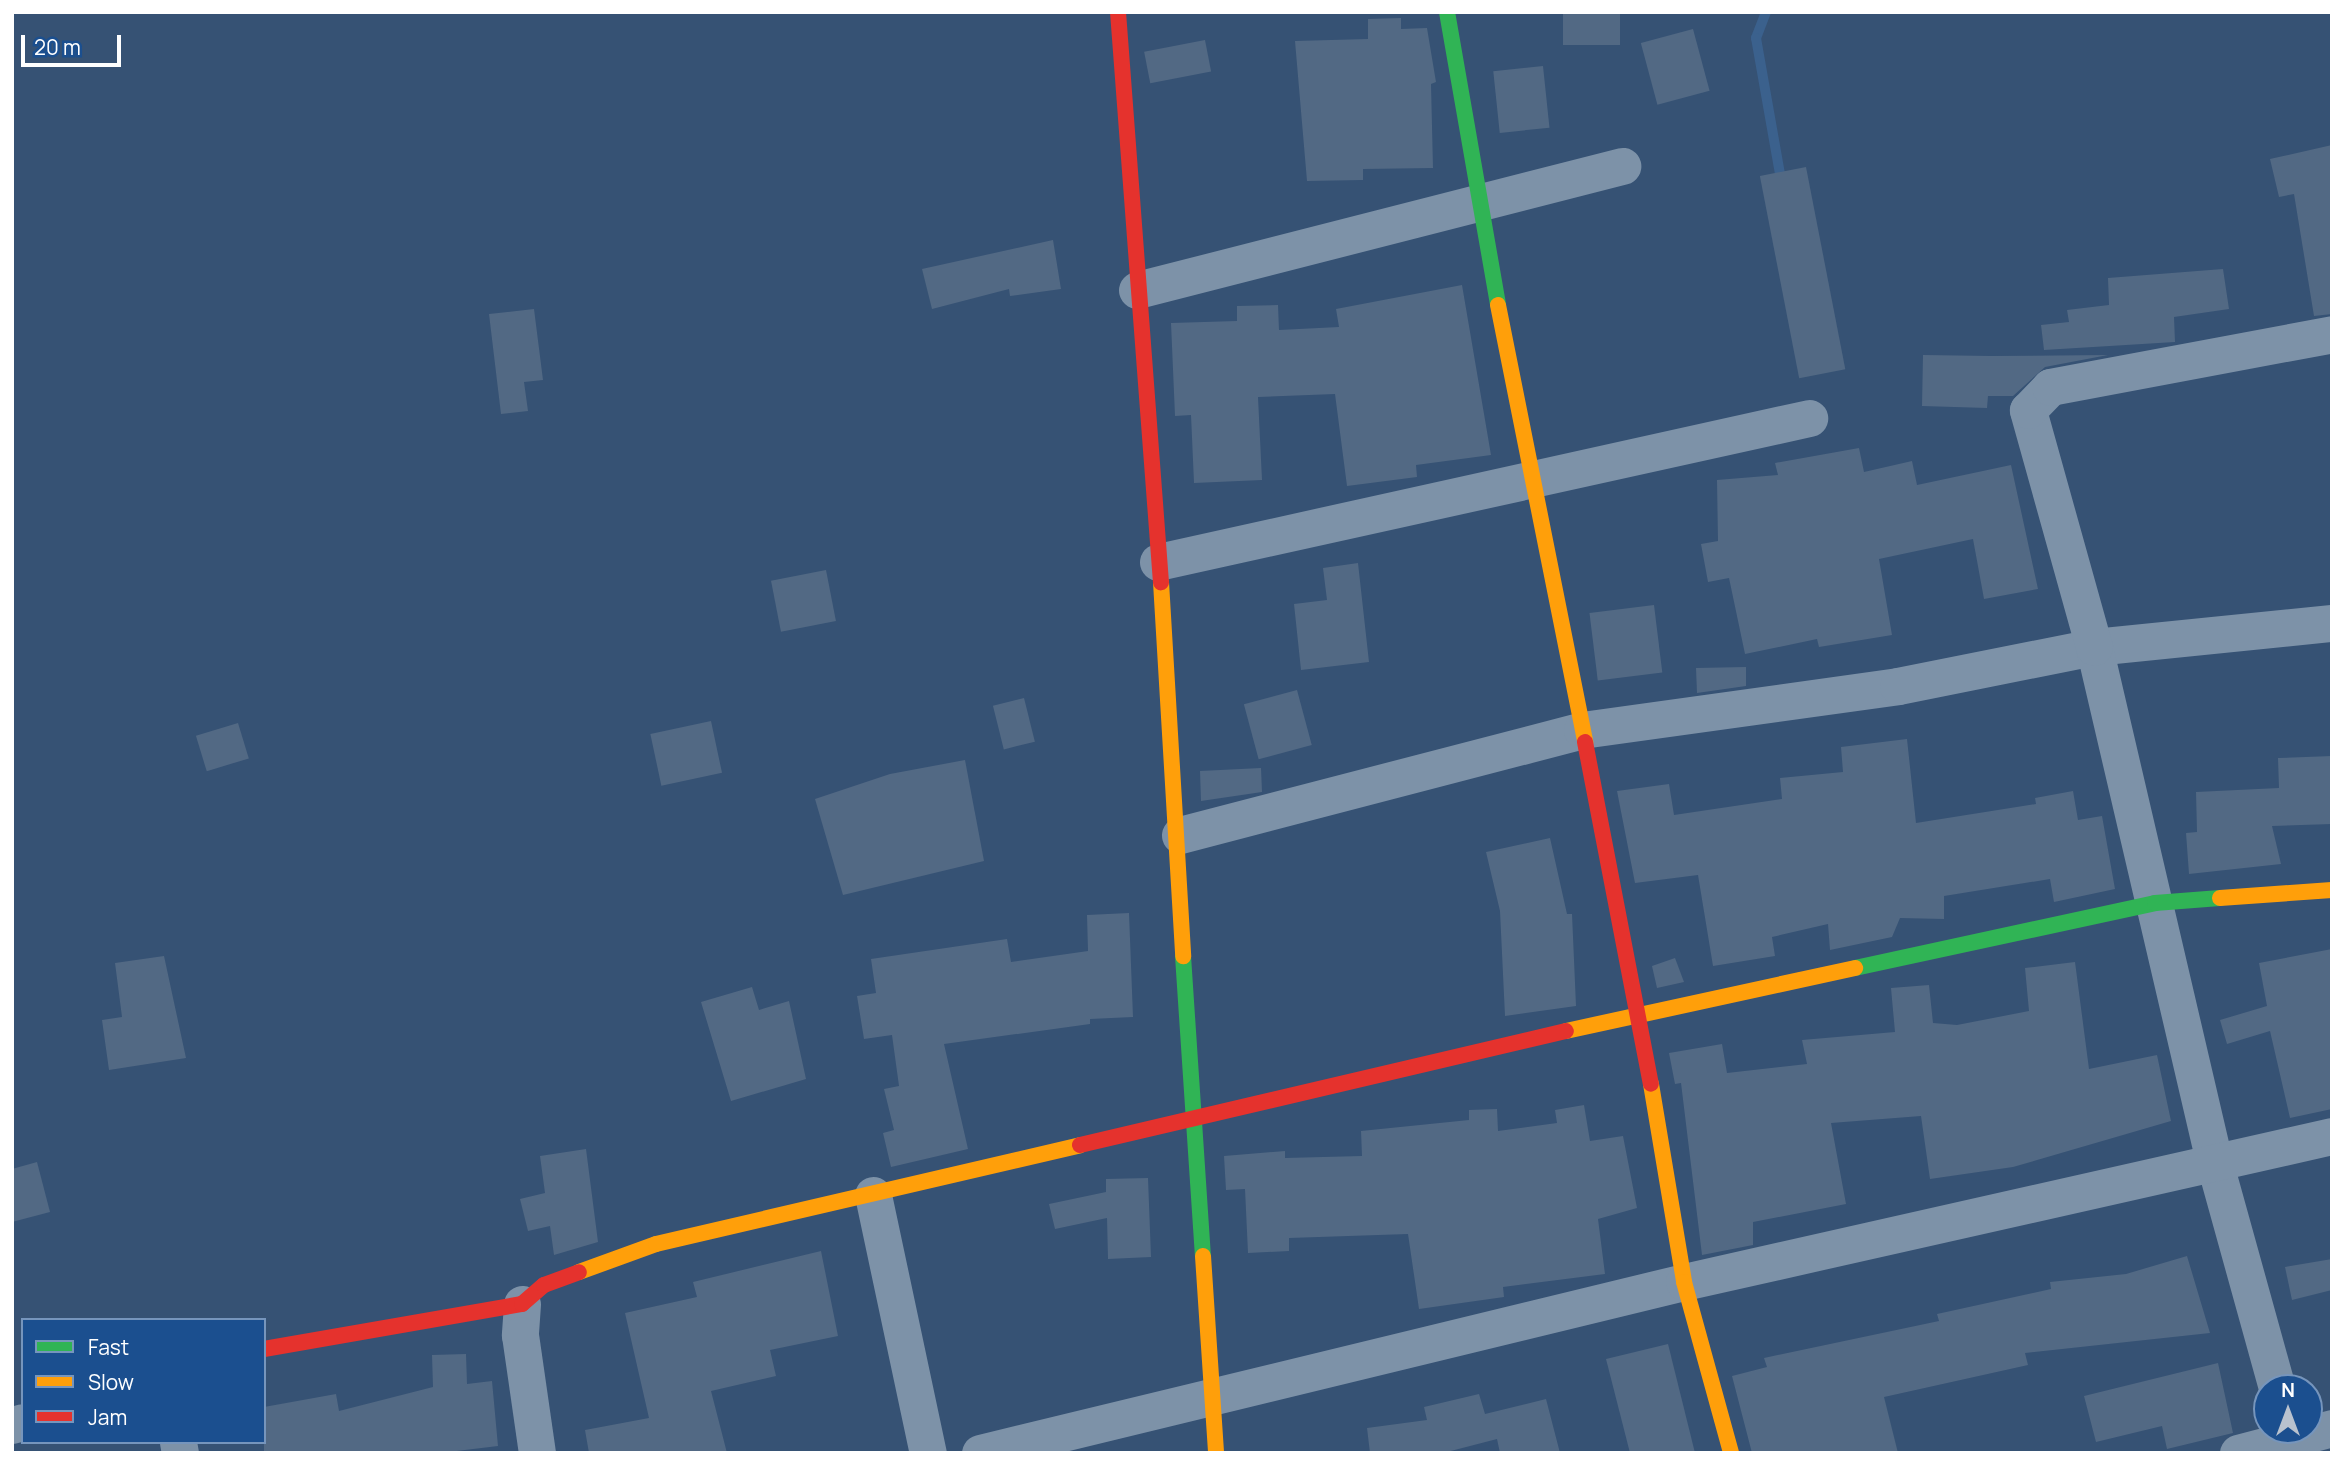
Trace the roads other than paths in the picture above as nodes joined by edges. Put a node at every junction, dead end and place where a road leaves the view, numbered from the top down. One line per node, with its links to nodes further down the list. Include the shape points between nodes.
1 (1118, 12): 5 (street)
2 (1447, 12): 4 (street)
3 (1622, 166): 4 (street)
4 (1477, 202): 5 (street); 8 (street)
5 (1137, 290): 9 (street)
6 (2332, 334): 11 (street, via 2050,387 2028,410)
7 (1810, 418): 8 (street)
8 (1530, 480): 9 (street); 12 (street)
9 (1158, 562): 13 (street)
10 (2332, 623): 11 (street)
11 (2094, 648): 12 (street, via 1898,686); 15 (street)
12 (1581, 730): 13 (street); 16 (street)
13 (1181, 835): 17 (street)
14 (2332, 890): 15 (street)
15 (2155, 903): 16 (street); 19 (street)
16 (1639, 1014): 17 (street); 21 (street)
17 (1195, 1122): 20 (street); 25 (street)
18 (2332, 1136): 19 (street)
19 (2214, 1161): 21 (street); 24 (street)
20 (873, 1195): 22 (street, via 656,1244 544,1285); 28 (street)
21 (1684, 1282): 25 (street); 31 (street)
22 (522, 1304): 23 (street); 27 (street, via 520,1335)
23 (266, 1349)
24 (2273, 1374)
25 (1210, 1395): 29 (street); 30 (street)
26 (2278, 1444): 32 (street)
27 (537, 1453)
28 (928, 1453)
29 (979, 1453)
30 (1216, 1453)
31 (1731, 1453)
32 (2238, 1453)

